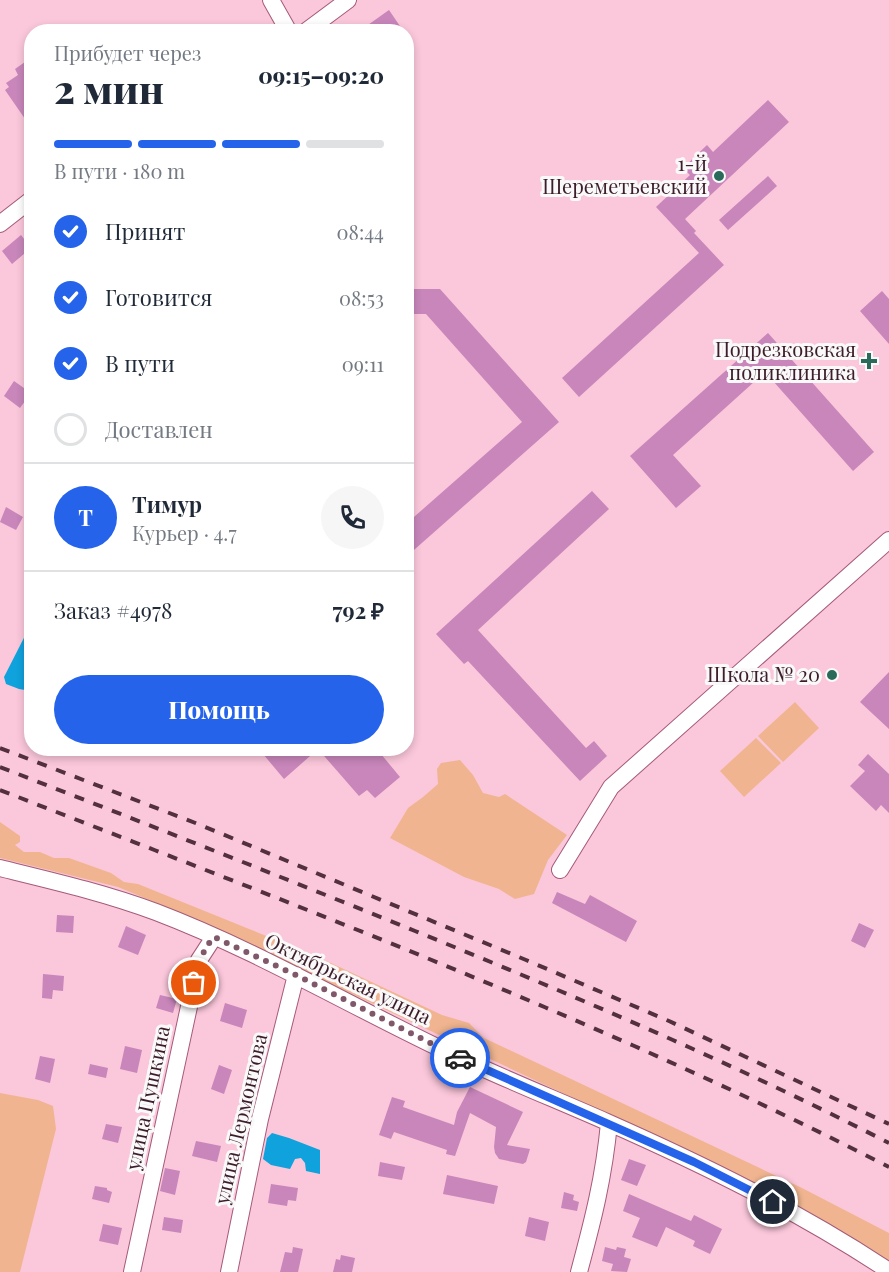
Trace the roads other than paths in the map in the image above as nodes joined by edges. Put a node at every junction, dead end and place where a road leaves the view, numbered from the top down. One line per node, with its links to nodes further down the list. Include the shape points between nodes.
1 (271, 0): 3 (street)
2 (348, 0): 4 (street)
3 (284, 24)
4 (316, 24)
5 (24, 206): 6 (street)
6 (0, 224)
7 (889, 540): 9 (street, via 611,787)
8 (0, 868): 10 (street, Октябрьская улица, via 107,895)
9 (560, 870)
10 (214, 937): 11 (street, Октябрьская улица); 14 (street, улица Пушкина, via 199,960)
11 (296, 975): 12 (street, Октябрьская улица, via 457,1057); 15 (street, улица Лермонтова, via 260,1119)
12 (609, 1123): 13 (street, Октябрьская улица, via 754,1192); 16 (street, via 598,1201)
13 (889, 1271)
14 (132, 1272)
15 (229, 1272)
16 (579, 1272)

